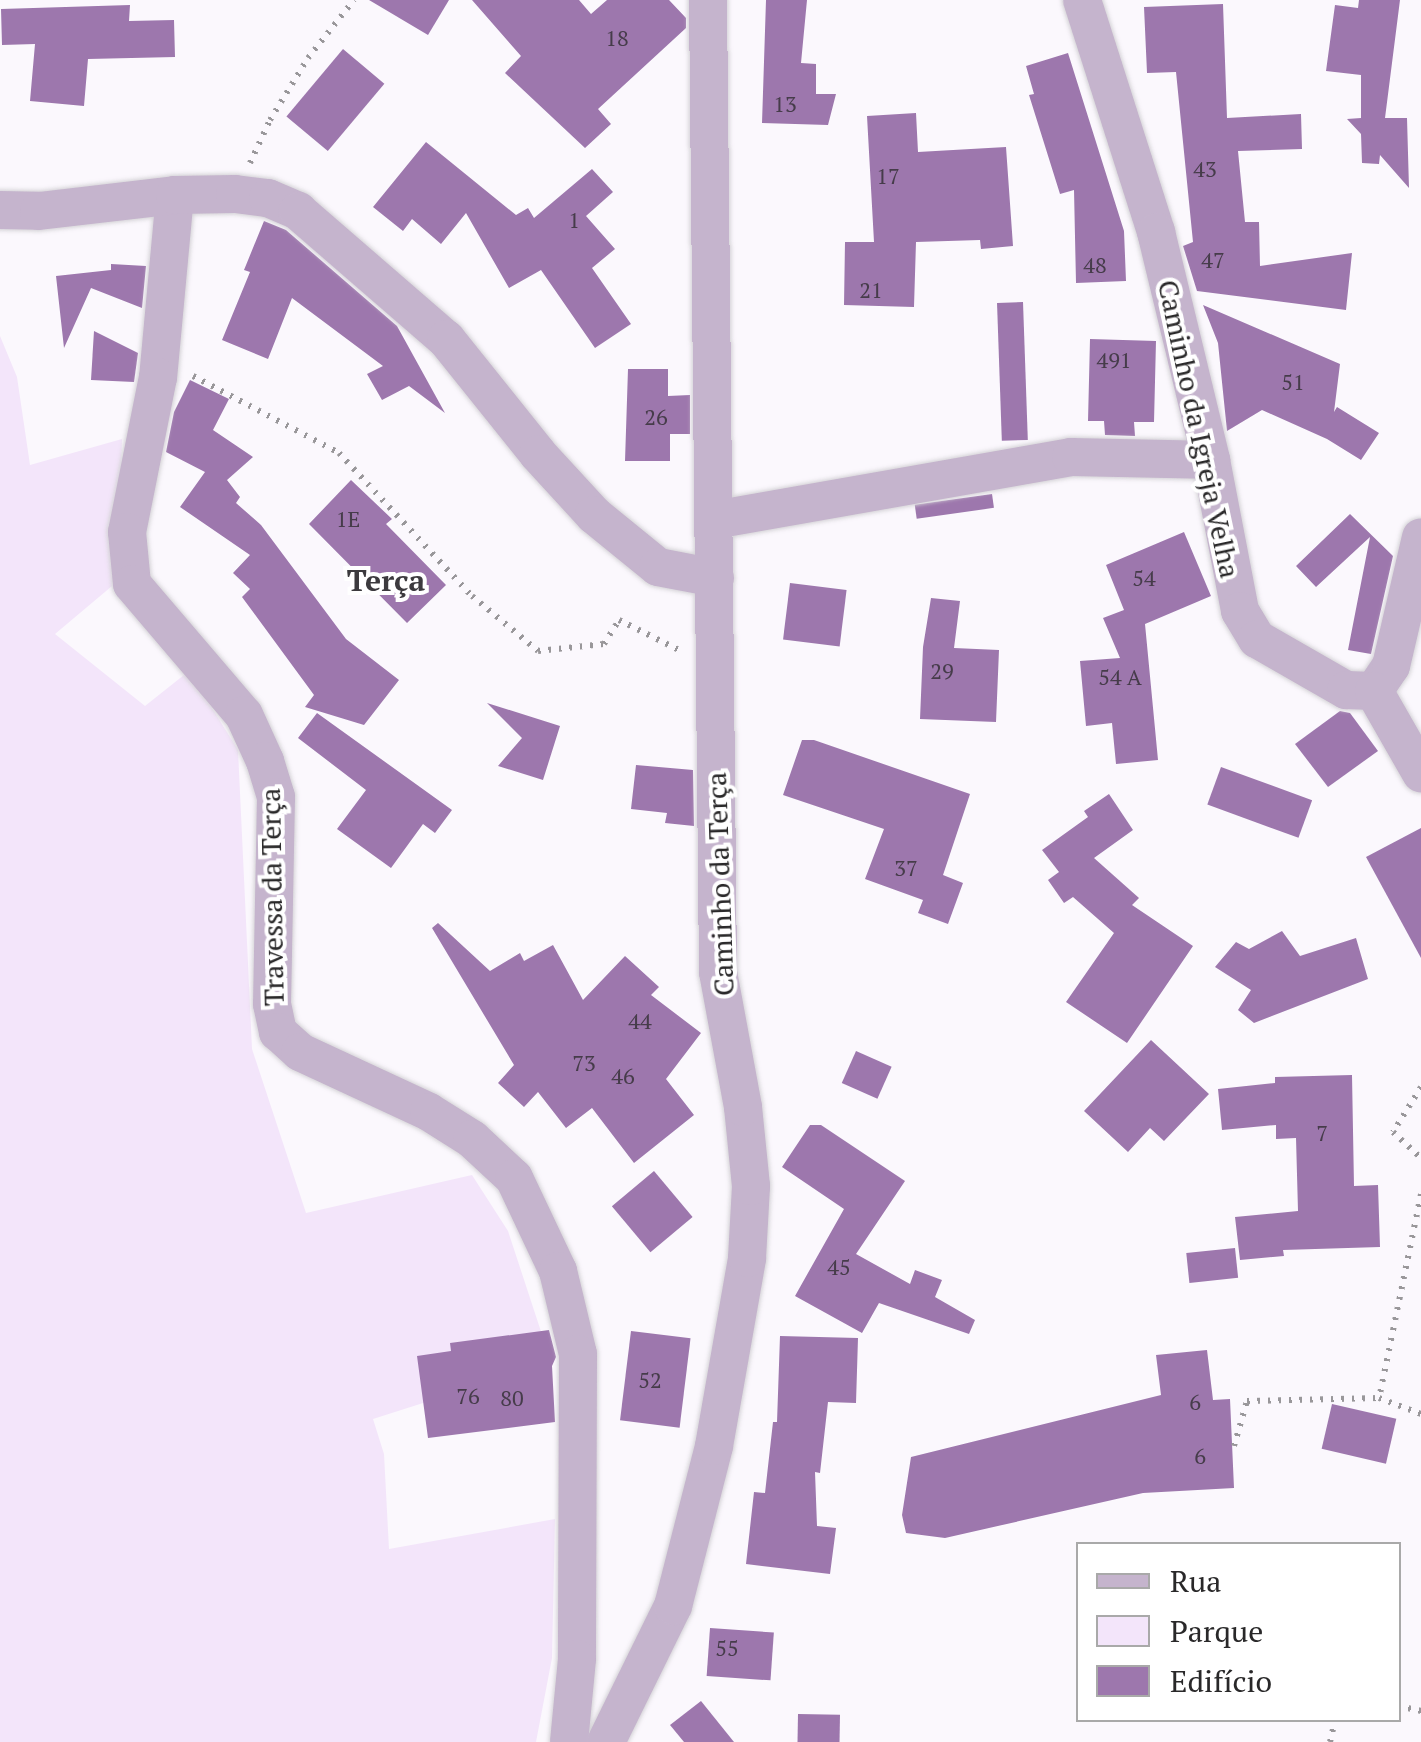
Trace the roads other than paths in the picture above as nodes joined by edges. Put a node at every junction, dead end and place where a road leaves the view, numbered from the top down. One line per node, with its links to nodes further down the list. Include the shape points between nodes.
1 (708, 0): 6 (street, Caminho da Terça)
2 (1082, 0): 5 (street, Caminho da Igreja Velha, via 1156,232)
3 (174, 196): 4 (street); 8 (street, via 236,194 298,211 446,338 538,454 607,526 658,567); 11 (street, Travessa da Terça, via 160,358 126,532 132,584 244,715 266,761 276,797 272,1004 278,1032 300,1052 472,1139 514,1178 558,1271 578,1354 577,1659)
4 (0, 210)
5 (1211, 460): 6 (street, via 1072,457); 9 (street, Caminho da Igreja Velha, via 1229,573 1257,638 1346,690)
6 (714, 520): 8 (street, Caminho da Terça)
7 (1421, 537): 9 (street, via 1391,666)
8 (715, 578): 12 (street, Caminho da Terça, via 718,972 751,1186 746,1258 714,1446 673,1606)
9 (1374, 690): 10 (street)
10 (1421, 773)
11 (568, 1742)
12 (606, 1742)

